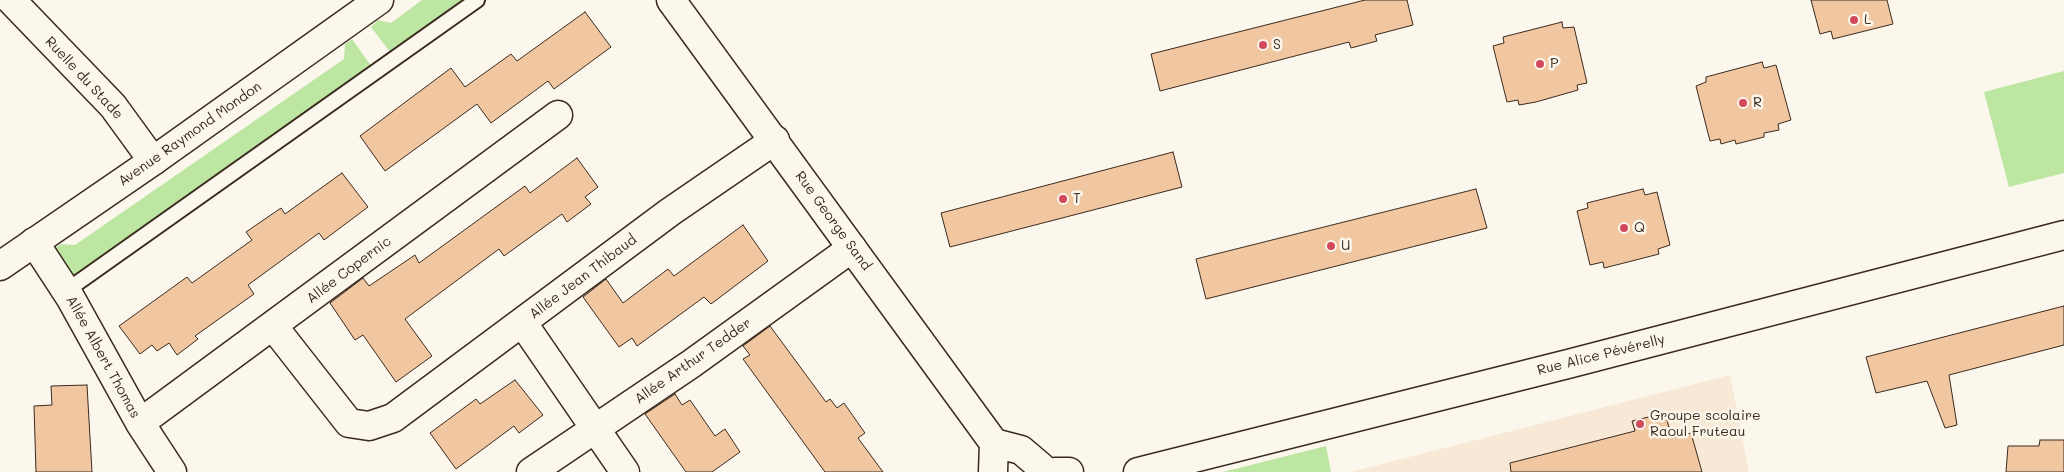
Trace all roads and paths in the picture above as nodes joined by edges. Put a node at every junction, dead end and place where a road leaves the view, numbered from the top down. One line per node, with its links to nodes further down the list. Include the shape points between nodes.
1 (11, 0): 7 (street, Ruelle du Stade, via 113,106)
2 (379, 0): 7 (street, Avenue Raymond Mondon)
3 (478, 0): 12 (lane)
4 (671, 0): 6 (street, Rue George Sand)
5 (558, 115): 14 (street, Allée Copernic)
6 (775, 140): 10 (street, Rue George Sand); 13 (street, Allée Jean Thibaud)
7 (153, 161): 9 (street, Avenue Raymond Mondon)
8 (2064, 235): 24 (street, Rue Alice Pévérelly)
9 (34, 242): 11 (street, Avenue Raymond Mondon); 12 (street, Allée Albert Thomas)
10 (852, 248): 16 (street, Allée Arthur Tedder); 17 (street, Rue George Sand)
11 (0, 266)
12 (66, 291): 15 (street, Allée Albert Thomas)
13 (522, 322): 14 (street, Allée Jean Thibaud, via 394,418 369,426 350,423); 16 (street)
14 (273, 326): 15 (street, Allée Copernic)
15 (140, 423): 19 (street, Allée Albert Thomas)
16 (596, 428): 20 (street, Allée Arthur Tedder); 21 (street)
17 (994, 444): 18 (street, via 1021,450); 22 (street)
18 (1042, 471): 23 (street)
19 (172, 472)
20 (531, 472)
21 (626, 472)
22 (993, 472)
23 (1069, 472)
24 (1138, 472)

